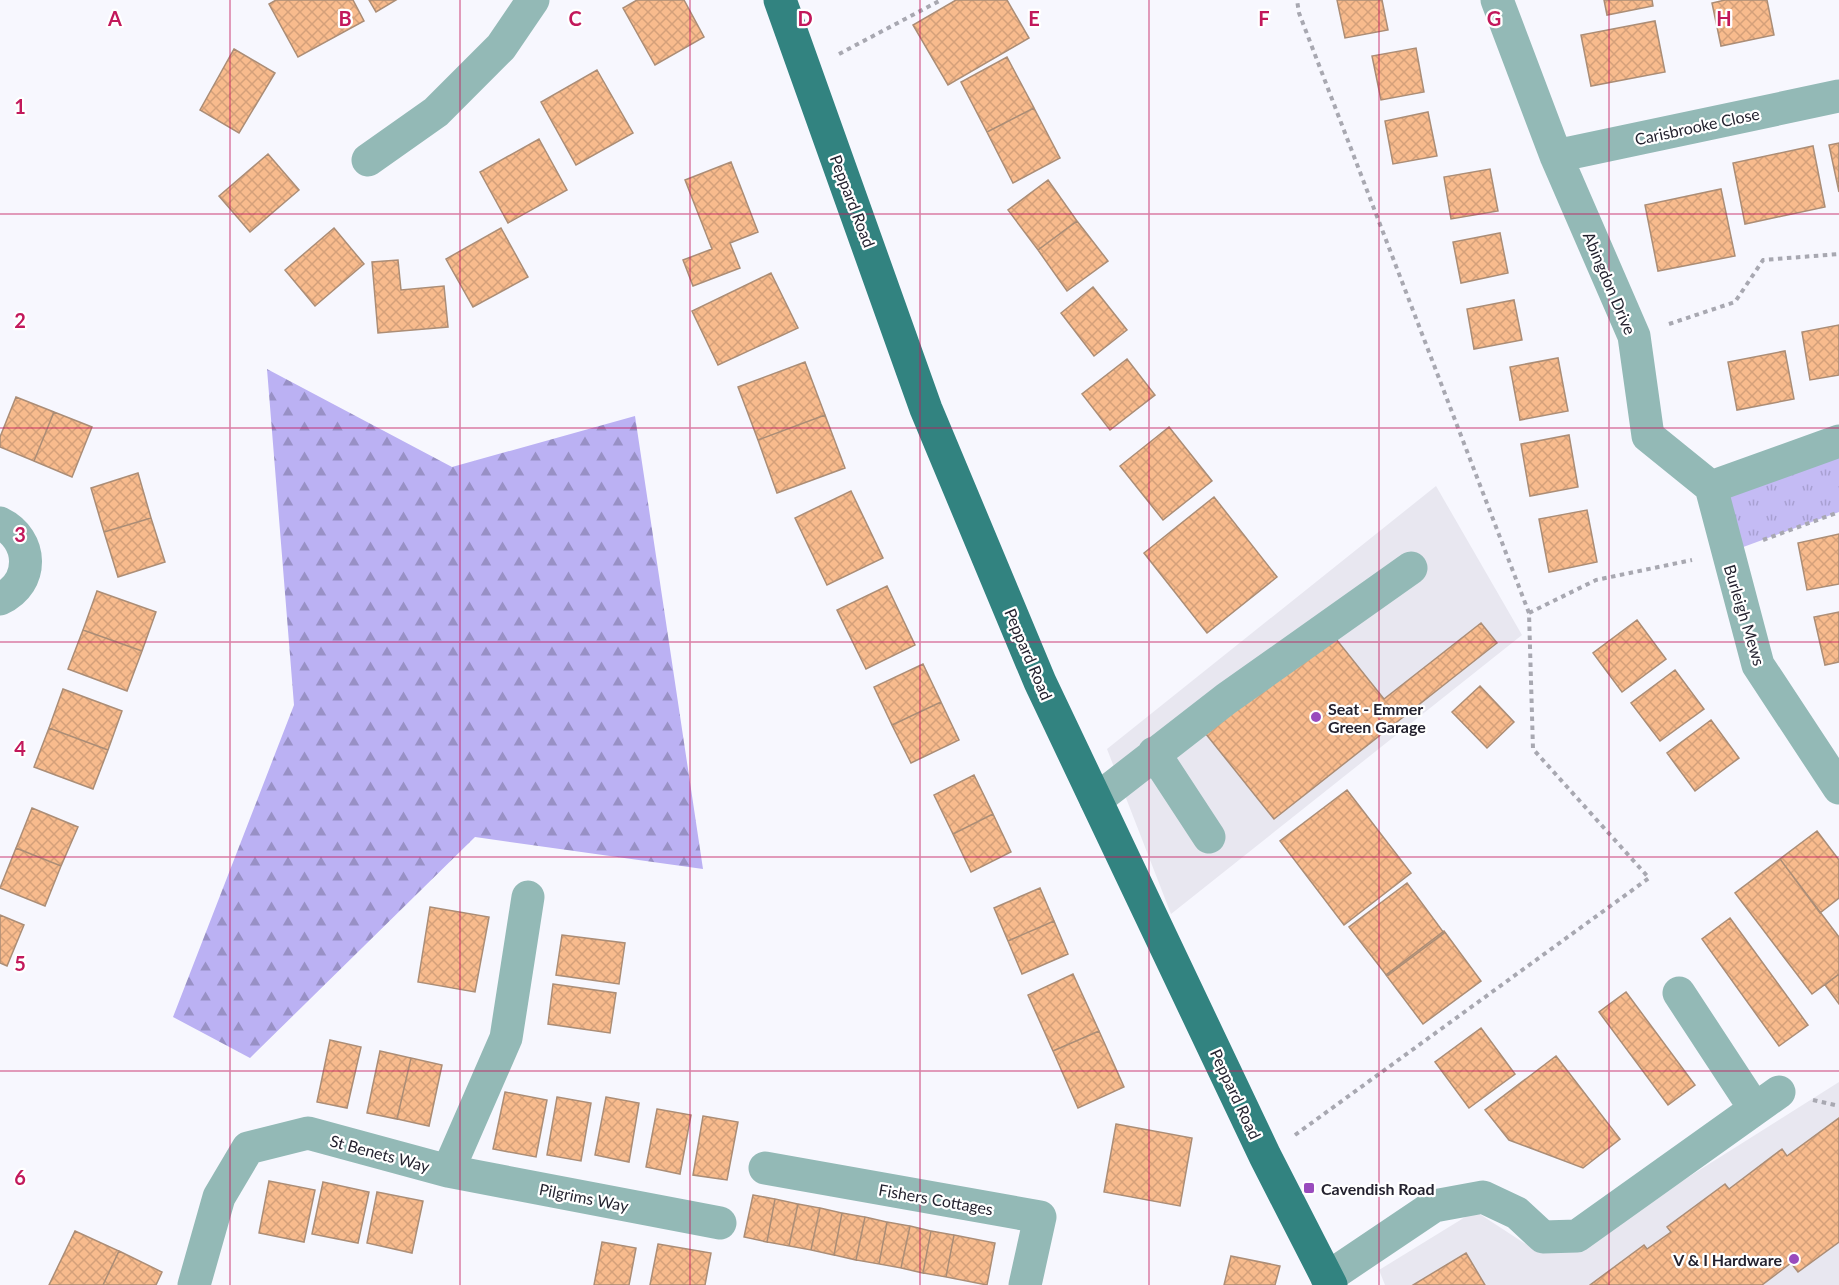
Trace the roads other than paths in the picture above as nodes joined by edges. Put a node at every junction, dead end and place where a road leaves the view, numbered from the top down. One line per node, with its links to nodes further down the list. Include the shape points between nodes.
1 (533, 0): 6 (street, via 501,47 436,112)
2 (780, 0): 14 (main road, Peppard Road, via 926,410 1040,682)
3 (1497, 0): 5 (street, Abingdon Drive)
4 (1839, 96): 5 (street, Carisbrooke Close)
5 (1556, 156): 8 (street, Abingdon Drive, via 1634,336 1648,436)
6 (368, 160)
7 (1839, 441): 8 (street)
8 (1711, 487): 13 (street, Burleigh Mews, via 1758,665)
9 (0, 523): 11 (street, via 18,537 26,561 18,586)
10 (1411, 568): 12 (street)
11 (0, 599)
12 (1154, 753): 14 (street); 15 (street)
13 (1831, 775)
14 (1096, 800): 21 (main road, Peppard Road)
15 (1209, 837)
16 (528, 897): 19 (street, St Benets Way, via 506,1038)
17 (1679, 993): 21 (street, via 1767,1101 1577,1236 1543,1238 1517,1213 1483,1197 1434,1206)
18 (765, 1168): 23 (street, Fishers Cottages, via 1040,1217)
19 (448, 1171): 20 (street, Pilgrims Way); 22 (street, St Benets Way, via 308,1133 248,1148 219,1197)
20 (720, 1223)
21 (1329, 1282)
22 (194, 1285)
23 (1025, 1285)

